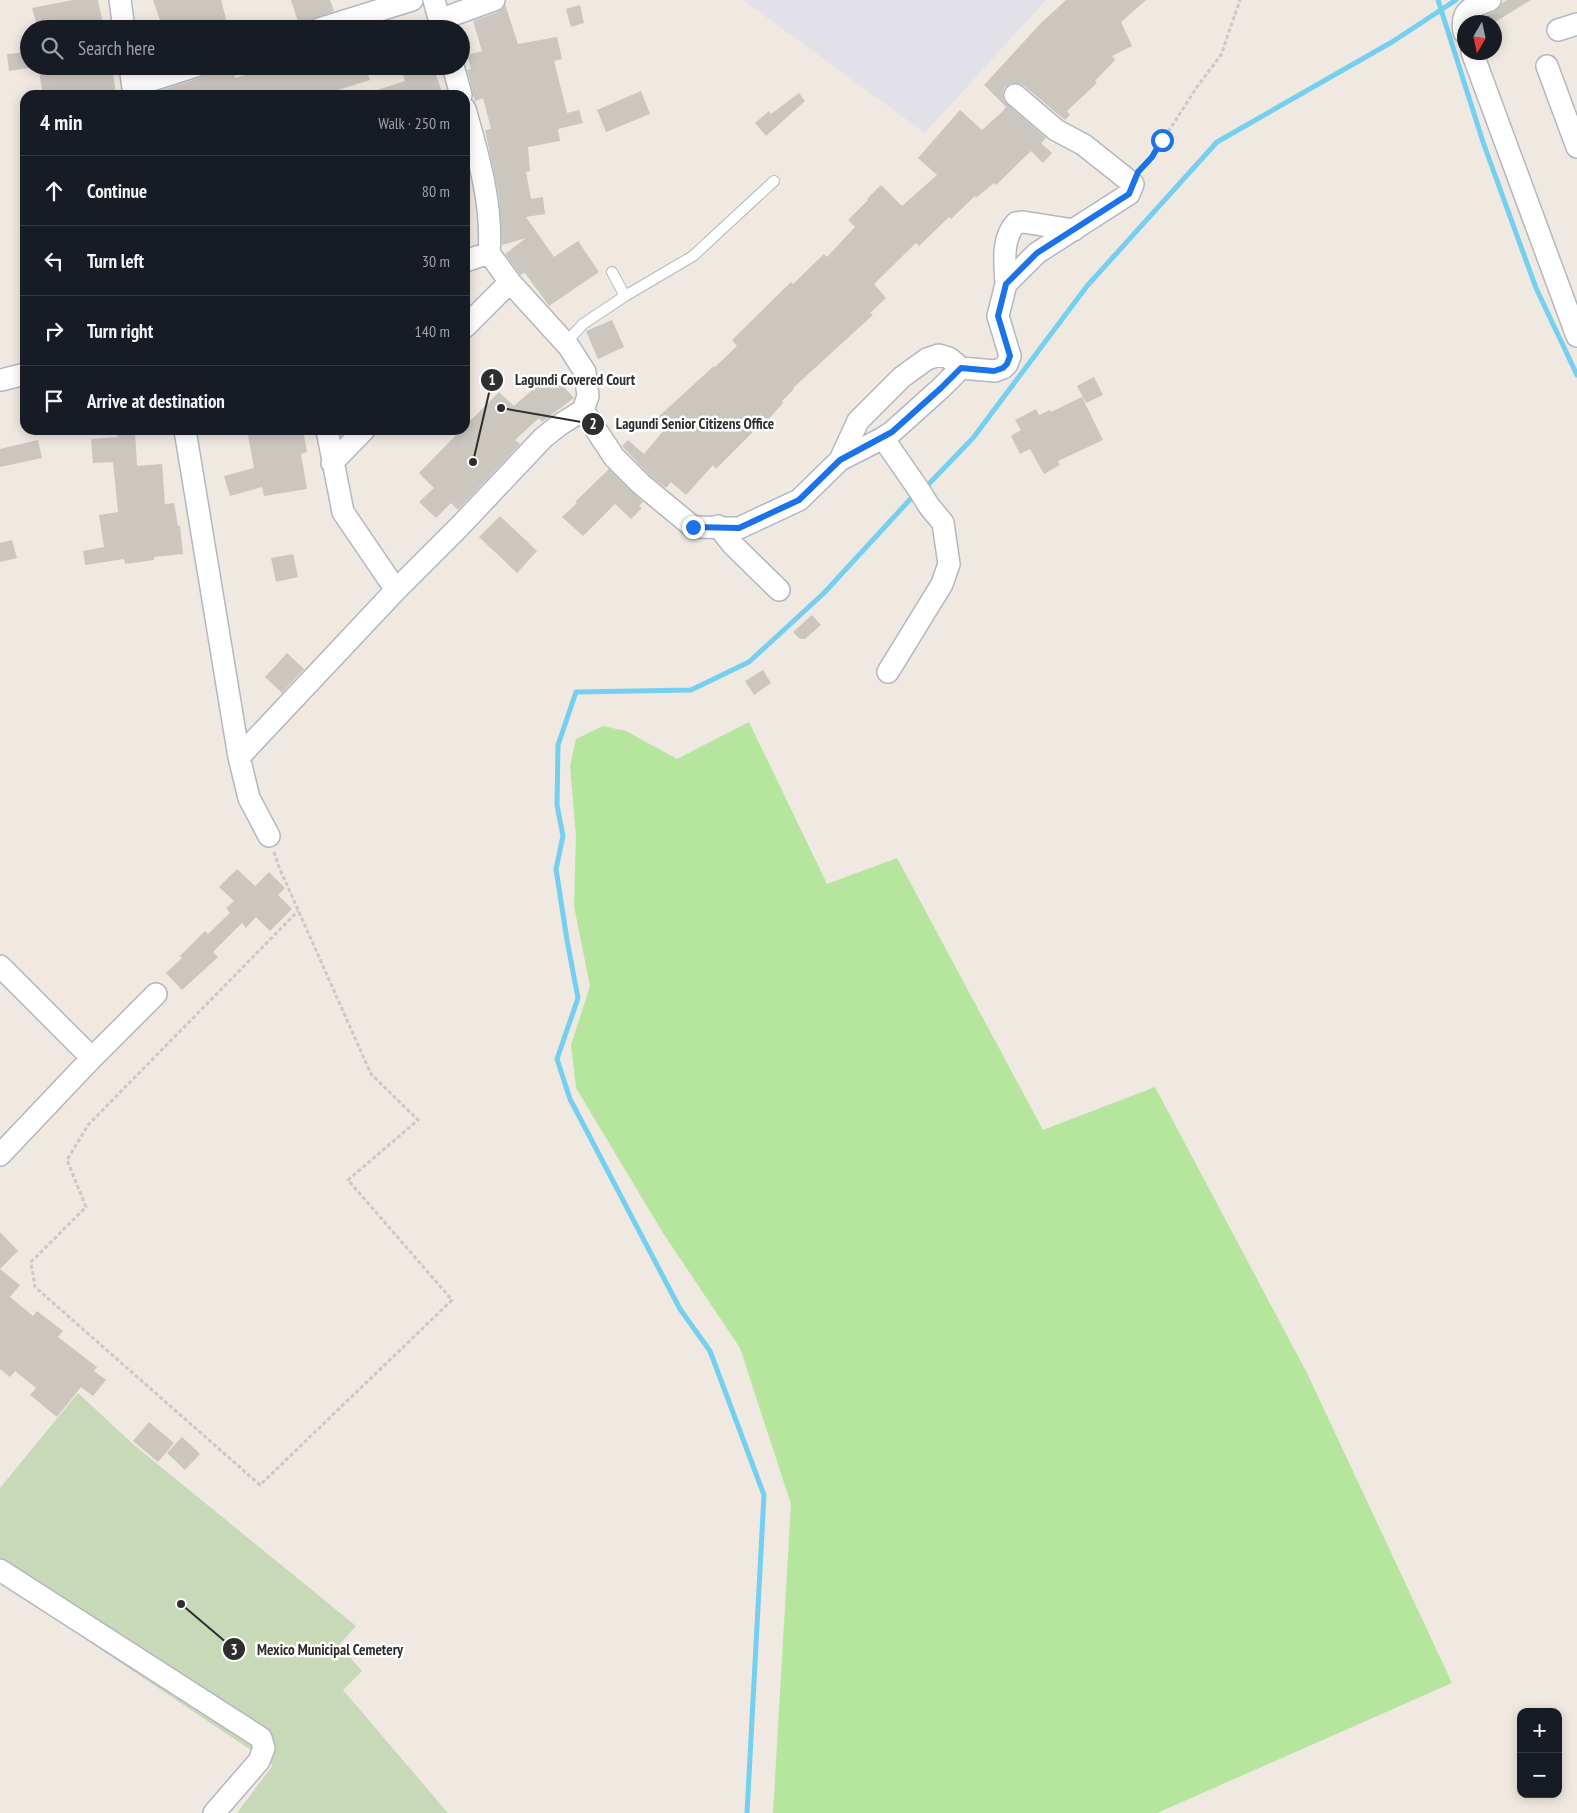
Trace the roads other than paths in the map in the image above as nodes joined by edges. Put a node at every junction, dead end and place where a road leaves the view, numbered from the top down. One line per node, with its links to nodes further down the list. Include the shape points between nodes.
1 (120, 0): 7 (street)
2 (412, 0): 8 (street)
3 (494, 0): 6 (street)
4 (1490, 0): 5 (street, via 1469,9)
5 (1465, 15)
6 (439, 16)
7 (123, 20)
8 (347, 20)
9 (1475, 60): 27 (street)
10 (1548, 66): 17 (street)
11 (160, 75): 13 (street)
12 (455, 75): 14 (street)
13 (132, 82)
14 (460, 90)
15 (1015, 95): 19 (street, via 1056,130 1084,145 1133,184 1129,194)
16 (470, 143): 20 (street, via 487,200)
17 (1577, 148)
18 (774, 181): 25 (lane, via 693,256)
19 (1074, 230): 24 (street, via 1037,253); 24 (street, via 1016,223 1005,248)
20 (489, 253): 21 (street); 23 (street)
21 (470, 259)
22 (612, 272): 25 (lane)
23 (510, 282): 26 (street); 28 (street)
24 (1006, 284): 29 (street, via 998,316 1010,356 1007,364 994,371)
25 (625, 296): 28 (lane, via 583,324 572,336)
26 (470, 322)
27 (1577, 336)
28 (569, 347): 32 (street, via 585,372 588,396)
29 (961, 368): 36 (street); 37 (street, via 949,358 939,355 927,359 902,377 858,421)
30 (20, 375): 31 (street)
31 (1, 380)
32 (583, 410): 39 (street, via 614,457 641,484 693,527); 40 (street, via 543,438)
33 (186, 435): 43 (street)
34 (328, 435): 38 (street)
35 (359, 435): 38 (street)
36 (883, 438): 37 (street); 42 (street, via 943,523 949,564 942,584)
37 (840, 460): 39 (street, via 799,500 739,528)
38 (332, 463): 40 (street, via 343,512)
39 (718, 526): 41 (street, via 732,545)
40 (396, 590): 43 (street)
41 (779, 590)
42 (888, 672)
43 (239, 757): 44 (street, via 249,798)
44 (269, 836)
45 (0, 966): 47 (street)
46 (156, 994): 47 (street)
47 (92, 1058): 48 (street)
48 (0, 1155)
49 (0, 1570): 50 (street, via 261,1738 264,1748 258,1762)
50 (214, 1813)

